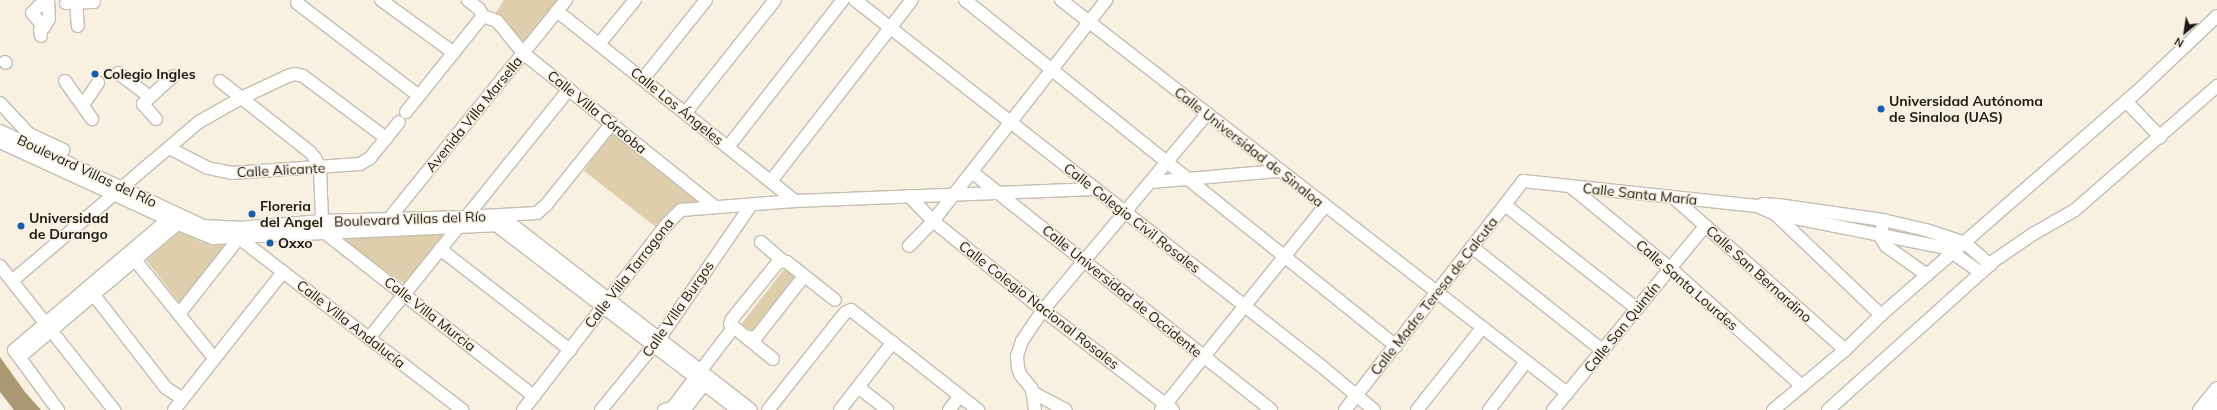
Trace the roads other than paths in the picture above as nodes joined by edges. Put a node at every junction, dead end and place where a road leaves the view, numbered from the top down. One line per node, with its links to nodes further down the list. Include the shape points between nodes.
1 (47, 0): 1 (street, via 49,19 42,32 32,14)
2 (381, 0): 24 (street)
3 (468, 0): 18 (street, via 480,9)
4 (566, 0): 17 (street, Avenida Villa Marsella)
5 (635, 0): 23 (street)
6 (706, 0): 29 (street)
7 (774, 0): 42 (street)
8 (843, 0): 53 (street)
9 (855, 0): 22 (street, Calle Colegio Civil Rosales)
10 (912, 0): 22 (street)
11 (965, 0): 26 (street)
12 (1061, 0): 20 (street, Calle Universidad de Sinaloa)
13 (1106, 0): 20 (street)
14 (73, 2): 15 (street); 21 (street)
15 (94, 2)
16 (296, 3): 35 (street)
17 (557, 11): 23 (street, Calle Los Ángeles); 25 (street, Avenida Villa Marsella)
18 (483, 16): 24 (street); 25 (street, Calle Villa Córdoba, via 497,21)
19 (2217, 16): 37 (street)
20 (1090, 22): 26 (street); 43 (street, Calle Universidad de Sinaloa)
21 (78, 26)
22 (890, 28): 48 (street, Calle Colegio Civil Rosales); 61 (street)
23 (599, 44): 29 (street, Calle Los Ángeles)
24 (454, 53): 35 (street)
25 (523, 53): 33 (street, Calle Villa Córdoba); 84 (street, Avenida Villa Marsella)
26 (1052, 70): 48 (street); 56 (street)
27 (118, 74): 39 (street)
28 (173, 76): 39 (street)
29 (643, 79): 42 (street, Calle Los Ángeles)
30 (65, 81): 40 (street)
31 (220, 81): 36 (street)
32 (98, 82): 40 (street)
33 (569, 89): 47 (street, Calle Villa Córdoba); 82 (street)
34 (2214, 94): 50 (street)
35 (419, 96): 41 (street)
36 (241, 98): 51 (street, via 295,74 303,76); 54 (street, via 209,115); 57 (street, via 310,152)
37 (2126, 101): 50 (street); 90 (street)
38 (0, 103): 55 (street, via 29,134)
39 (144, 103): 45 (street)
40 (83, 105): 44 (street)
41 (406, 112)
42 (686, 112): 53 (street, Calle Los Ángeles)
43 (1207, 114): 56 (street); 58 (street, Calle Universidad de Sinaloa)
44 (92, 119)
45 (156, 119)
46 (399, 122): 51 (street, Calle Alicante)
47 (612, 123): 75 (street, Calle Villa Córdoba); 79 (street, via 541,210 531,214)
48 (1011, 123): 59 (street); 65 (street, Calle Colegio Civil Rosales)
49 (0, 131): 66 (street, Boulevard Villas del Río)
50 (2160, 137): 99 (street, via 2075,210 2033,234)
51 (386, 138): 57 (street, Calle Alicante, via 364,163)
52 (0, 142): 66 (street, Boulevard Villas del Río)
53 (728, 147): 61 (street, Calle Los Ángeles)
54 (169, 148): 57 (street, Calle Alicante, via 218,172); 66 (street)
55 (63, 150)
56 (1167, 162): 60 (street); 63 (street)
57 (320, 168): 86 (street)
58 (1279, 171): 60 (street); 76 (street, Calle Universidad de Sinaloa)
59 (972, 172): 67 (street); 68 (street, Calle Universidad de Occidente)
60 (1189, 179): 63 (street); 96 (street)
61 (771, 181): 71 (street, Calle Los Ángeles)
62 (1523, 181): 64 (street, Calle Santa María); 73 (street, Calle Madre Teresa de Calcuta)
63 (1151, 182): 77 (street)
64 (1570, 186): 70 (street, Calle Santa María); 101 (street, Calle Santa Lourdes)
65 (1096, 189): 68 (street, Calle Villa Tarragona); 77 (street, Calle Colegio Civil Rosales)
66 (119, 191): 80 (street, Boulevard Villas del Río); 106 (street)
67 (955, 194): 68 (street, Calle Villa Tarragona); 69 (street, Calle Villa Tarragona); 83 (street)
68 (1000, 194): 97 (street, Calle Universidad de Occidente)
69 (909, 196): 71 (street, Calle Villa Tarragona); 83 (street, Calle Colegio Nacional Rosales)
70 (1674, 198): 74 (street, Calle Santa María); 85 (street, Calle San Bernardino)
71 (795, 201): 72 (street, Calle Villa Tarragona)
72 (751, 205): 75 (street, Calle Villa Tarragona); 122 (street, Calle Villa Burgos)
73 (1504, 205): 92 (street, Calle Madre Teresa de Calcuta); 113 (street)
74 (1761, 205): 78 (street); 81 (street, Calle Santa María)
75 (714, 206): 111 (street, Calle Villa Tarragona, via 678,211)
76 (1325, 206): 96 (street); 108 (street, Calle Universidad de Sinaloa)
77 (1125, 212): 97 (street); 112 (street, Calle Colegio Civil Rosales)
78 (1775, 214): 88 (street); 116 (street)
79 (501, 216): 82 (street, Boulevard Villas del Río); 111 (street, Boulevard Villas del Río)
80 (176, 219): 87 (street, Boulevard Villas del Río, via 213,238); 95 (street)
81 (1883, 220): 88 (street); 90 (street, Calle Santa María)
82 (461, 222): 84 (street, Boulevard Villas del Río); 93 (street); 111 (street, Boulevard Villas del Río, via 496,225)
83 (933, 222): 91 (street); 114 (street, Calle Colegio Nacional Rosales)
84 (388, 225): 86 (street, Boulevard Villas del Río)
85 (1705, 226): 101 (street, Calle San Quintín); 126 (street, Calle San Bernardino)
86 (323, 227): 87 (street, Boulevard Villas del Río); 109 (street, Calle Villa Murcia)
87 (239, 233): 102 (street, Calle Villa Andalucía); 115 (street)
88 (1881, 233): 94 (street, via 1934,244); 104 (street, via 1886,246)
89 (761, 242): 98 (street)
90 (1964, 242): 94 (street); 99 (street)
91 (908, 246)
92 (1472, 247): 108 (street, Calle Madre Teresa de Calcuta); 127 (street)
93 (440, 249): 109 (street); 125 (street)
94 (1954, 252): 103 (street); 104 (street)
95 (132, 256): 107 (street); 115 (street)
96 (1285, 256): 112 (street); 124 (street)
97 (1084, 261): 114 (street); 128 (street, Calle Universidad de Occidente)
98 (779, 262): 105 (street); 118 (street, via 732,318 730,324)
99 (1990, 265): 103 (street)
100 (0, 266): 106 (street)
101 (1670, 268): 113 (street, Calle San Quintín); 133 (street, Calle Santa Lourdes)
102 (283, 272): 121 (street, Calle Villa Andalucía); 129 (street)
103 (1981, 273): 167 (street)
104 (1927, 275): 116 (street)
105 (804, 276): 110 (street); 120 (street, via 757,336)
106 (12, 281): 117 (street)
107 (91, 291): 117 (street); 141 (street, via 166,388)
108 (1437, 293): 119 (street, Calle Universidad de Sinaloa); 124 (street, Calle Madre Teresa de Calcuta)
109 (403, 294): 121 (street); 138 (street, Calle Villa Murcia)
110 (835, 300)
111 (606, 303): 122 (street, Boulevard Villas del Río); 125 (street, Calle Villa Tarragona)
112 (1244, 306): 128 (street); 140 (street, Calle Colegio Civil Rosales)
113 (1637, 308): 127 (street, Calle San Quintín)
114 (1044, 310): 136 (street, via 1022,341 1017,356 1020,374 1030,385); 143 (street, Calle Colegio Nacional Rosales)
115 (179, 314): 129 (street)
116 (1881, 315): 126 (street)
117 (48, 327): 145 (street, via 17,354); 146 (street)
118 (734, 327): 120 (street); 132 (street)
119 (1482, 328): 131 (street, Calle Universidad de Sinaloa); 163 (street)
120 (746, 336): 130 (street)
121 (369, 338): 148 (street, Calle Villa Andalucía)
122 (657, 342): 132 (street, Boulevard Villas del Río); 150 (street, Calle Villa Burgos)
123 (893, 342): 134 (street); 139 (street); 153 (street, via 858,314 851,310 845,313)
124 (1396, 346): 140 (street, Calle Madre Teresa de Calcuta)
125 (570, 350): 138 (street, Calle Villa Tarragona)
126 (1845, 350): 133 (street)
127 (1603, 351): 137 (street, Calle San Quintín)
128 (1204, 356): 143 (street); 160 (street, Calle Universidad de Occidente)
129 (214, 358): 141 (street)
130 (773, 359)
131 (1526, 362): 137 (street, Calle Universidad de Sinaloa); 164 (street)
132 (702, 377): 144 (street); 151 (street, Boulevard Villas del Río); 152 (street, Boulevard Villas del Río)
133 (1802, 386): 166 (street)
134 (858, 387): 154 (street); 155 (street)
135 (2217, 388): 168 (street)
136 (1032, 392): 158 (street); 159 (street)
137 (1567, 393): 165 (street, Calle San Quintín)
138 (534, 396): 149 (street, Calle Villa Tarragona)
139 (960, 396): 156 (street); 157 (street)
140 (1356, 396): 161 (street, Calle Madre Teresa de Calcuta); 162 (street, Calle Colegio Civil Rosales)
141 (183, 399): 147 (street)
142 (2217, 404): 169 (street)
143 (1166, 408)
144 (674, 409)
145 (58, 410)
146 (114, 410)
147 (174, 410)
148 (462, 410)
149 (523, 410)
150 (601, 410)
151 (738, 410)
152 (751, 410)
153 (768, 410)
154 (840, 410)
155 (887, 410)
156 (949, 410)
157 (978, 410)
158 (1035, 410)
159 (1066, 410)
160 (1272, 410)
161 (1345, 410)
162 (1374, 410)
163 (1417, 410)
164 (1488, 410)
165 (1553, 410)
166 (1774, 410)
167 (1828, 410)
168 (2199, 410)
169 (2212, 410)

